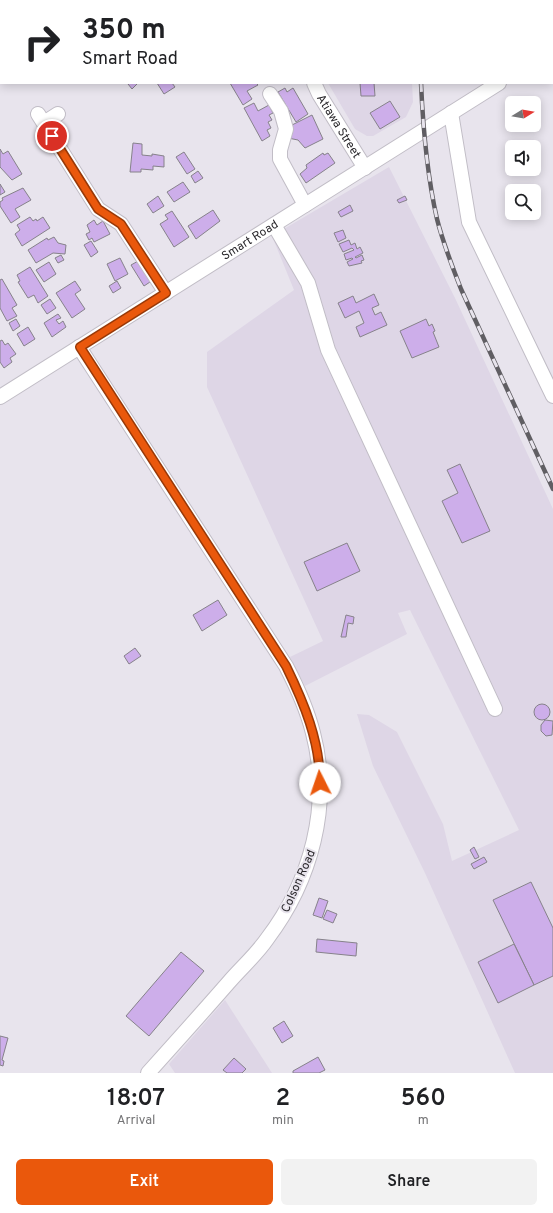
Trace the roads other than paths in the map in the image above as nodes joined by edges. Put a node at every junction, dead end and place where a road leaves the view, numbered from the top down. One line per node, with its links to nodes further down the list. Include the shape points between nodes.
1 (314, 84): 6 (street, Atiawa Street)
2 (497, 84): 4 (street, Smart Road)
3 (270, 94): 7 (street, via 281,111 286,130 280,159)
4 (451, 113): 6 (street, Smart Road); 11 (street, via 469,222)
5 (58, 114): 9 (street, via 41,118 98,209 121,224)
6 (365, 168): 7 (street, Smart Road)
7 (305, 205): 8 (street, Smart Road)
8 (274, 225): 9 (street, Smart Road); 13 (street, via 308,283 328,350)
9 (166, 293): 10 (street, Smart Road)
10 (80, 347): 12 (street, Smart Road); 14 (street, Colson Road, via 286,666 308,716 318,753 320,773 318,820 313,846 295,893 283,915 267,940)
11 (553, 396)
12 (0, 397)
13 (495, 708)
14 (148, 1073)

